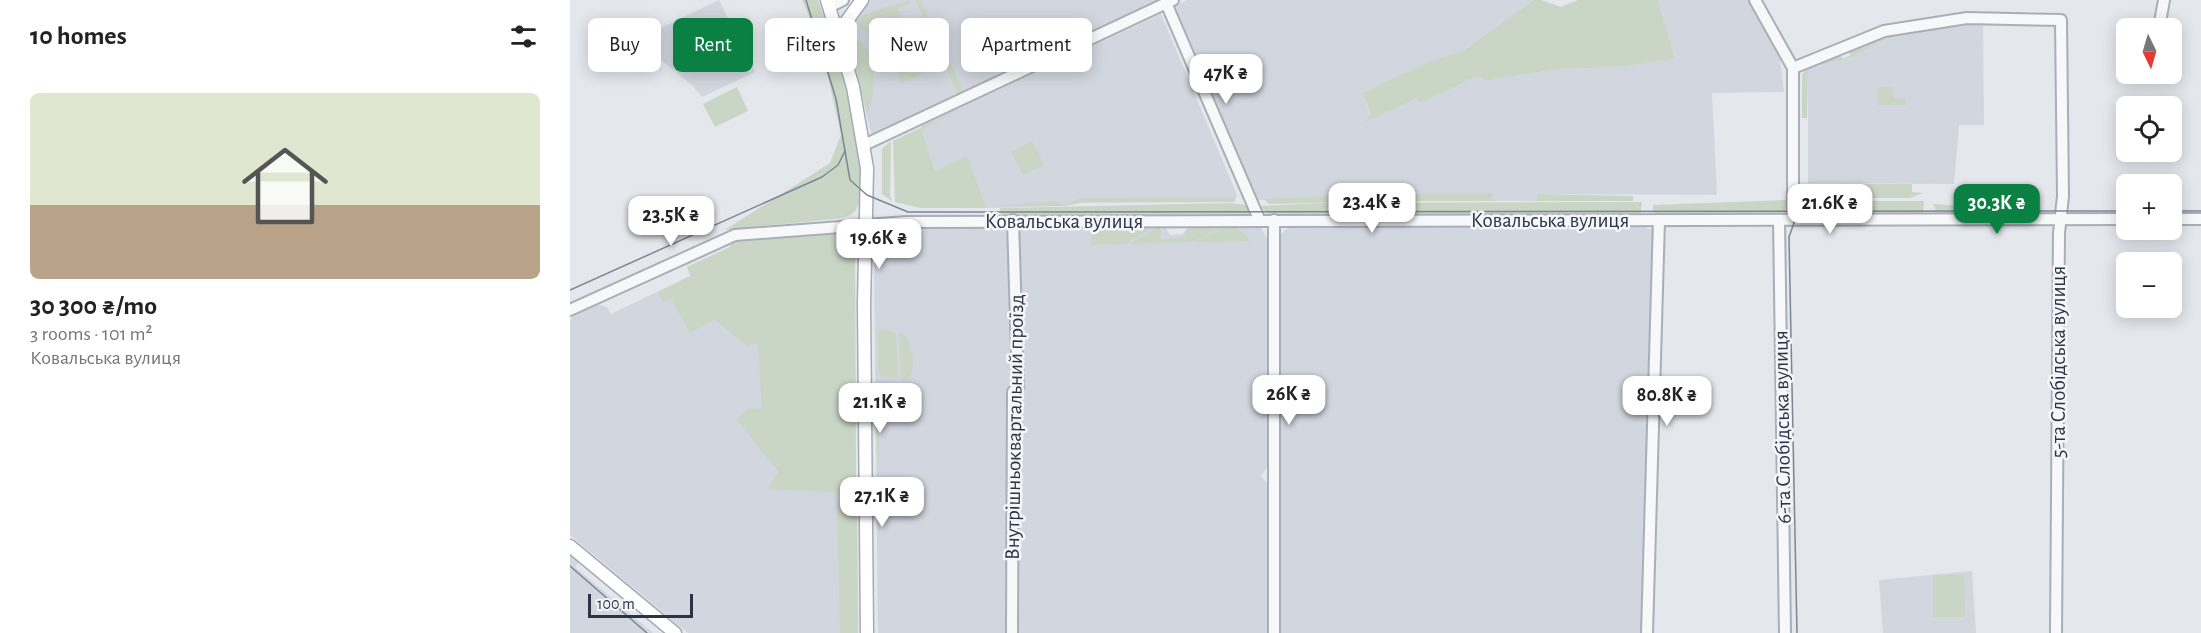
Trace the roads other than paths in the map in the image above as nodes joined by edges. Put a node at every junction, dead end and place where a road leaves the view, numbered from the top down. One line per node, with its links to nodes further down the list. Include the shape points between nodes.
1 (843, 0): 6 (street)
2 (862, 0): 8 (main road)
3 (1755, 0): 10 (street)
4 (2164, 0): 9 (street)
5 (1170, 2): 12 (street); 13 (street)
6 (828, 3): 7 (main road)
7 (833, 18)
8 (849, 18)
9 (2161, 18)
10 (1793, 68): 14 (street, 5-та Слобідська вулиця, via 1886,30 1967,18 2061,20); 22 (street)
11 (847, 72): 12 (main road)
12 (864, 145): 23 (main road)
13 (1259, 219): 18 (street, Ковальська вулиця); 19 (street, Ковальська вулиця)
14 (2060, 219): 15 (street, Ковальська вулиця); 22 (street, Ковальська вулиця); 32 (street, 5-та Слобідська вулиця)
15 (2116, 219)
16 (2182, 219): 17 (street)
17 (2201, 219)
18 (1013, 220): 23 (street, Ковальська вулиця); 28 (street, Внутрішньоквартальний проїзд, via 1018,387 1013,392)
19 (1274, 220): 20 (street, Ковальська вулиця); 29 (street)
20 (1659, 220): 21 (street, Ковальська вулиця); 30 (street)
21 (1779, 220): 22 (street, Ковальська вулиця); 31 (street, 6-та Слобідська вулиця)
22 (1793, 220)
23 (866, 225): 24 (street, Ковальська вулиця, via 735,235); 26 (main road)
24 (570, 310)
25 (570, 546): 27 (main road)
26 (867, 632)
27 (675, 633)
28 (1012, 633)
29 (1274, 633)
30 (1647, 633)
31 (1785, 633)
32 (2056, 633)

